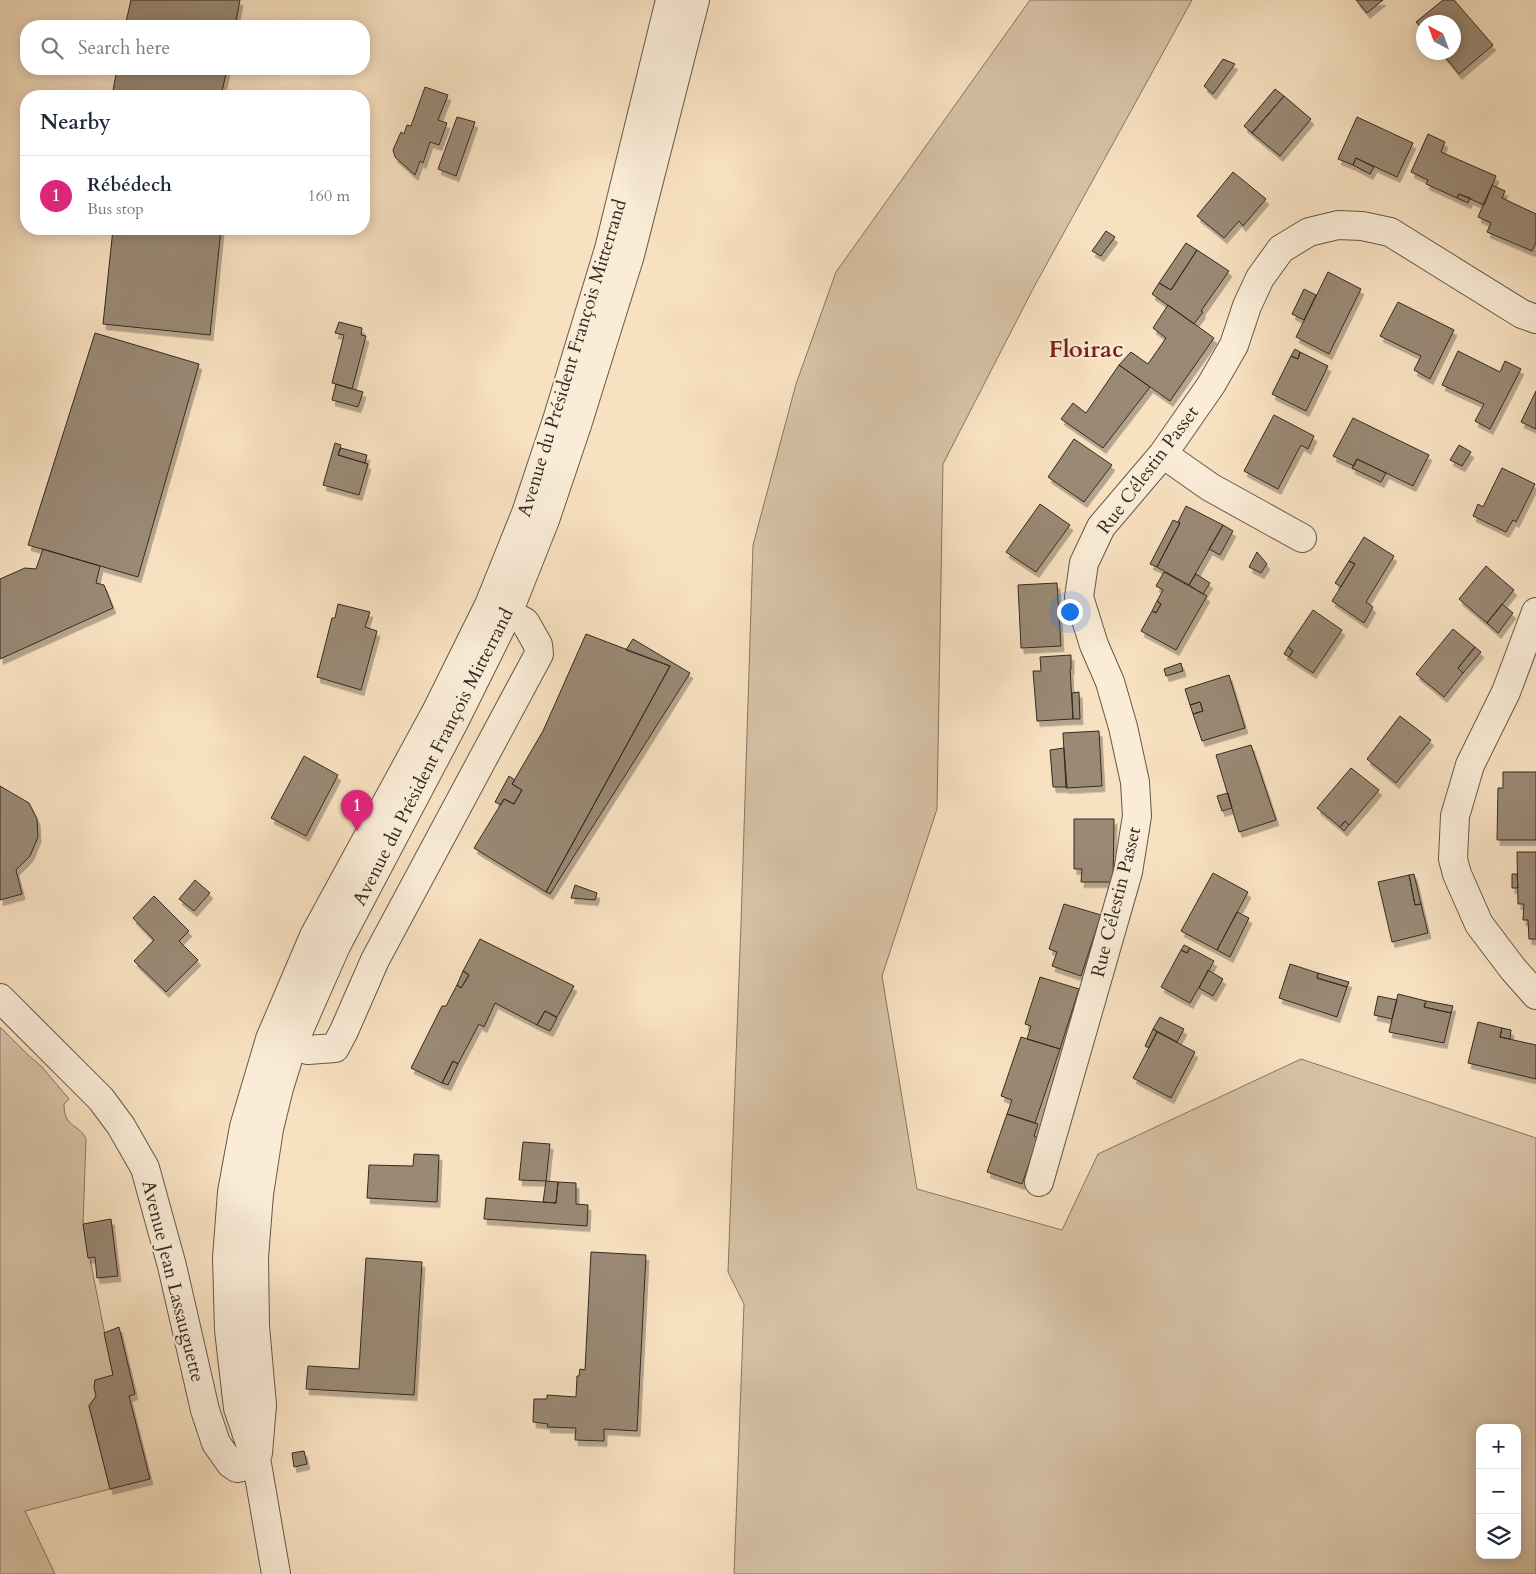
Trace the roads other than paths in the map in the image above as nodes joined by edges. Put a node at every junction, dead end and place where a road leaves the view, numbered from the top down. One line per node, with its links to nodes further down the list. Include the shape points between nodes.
1 (670, 0): 10 (street, Avenue du Président François Mitterrand, via 609,248 526,513 484,614 436,712 314,936)
2 (695, 0): 7 (street, Avenue du Président François Mitterrand, via 627,265 545,520)
3 (1536, 320): 4 (street, Rue Célestin Passet, via 1390,232 1338,225 1309,232 1281,249 1260,278 1234,345 1211,385)
4 (1163, 454): 5 (street, via 1210,487); 11 (street, Rue Célestin Passet, via 1101,528 1084,563 1079,597 1123,727 1135,782 1138,816 1128,872)
5 (1302, 538)
6 (1536, 612): 8 (street, via 1506,692 1470,765 1455,816 1453,859 1479,924)
7 (508, 613): 10 (street, Avenue du Président François Mitterrand, via 336,946); 10 (street, via 525,622 538,645 539,654 375,960 344,1031 335,1048 308,1050)
8 (1536, 995)
9 (0, 998): 12 (street, Avenue Jean Lassauguette, via 101,1099 140,1160 172,1266 205,1410 216,1443 230,1464 237,1468)
10 (281, 1042): 12 (street, Avenue du Président François Mitterrand, via 279,1088 269,1129 254,1257 255,1326 262,1405)
11 (1039, 1182)
12 (257, 1464): 13 (street, Avenue du Président François Mitterrand)
13 (276, 1574)

